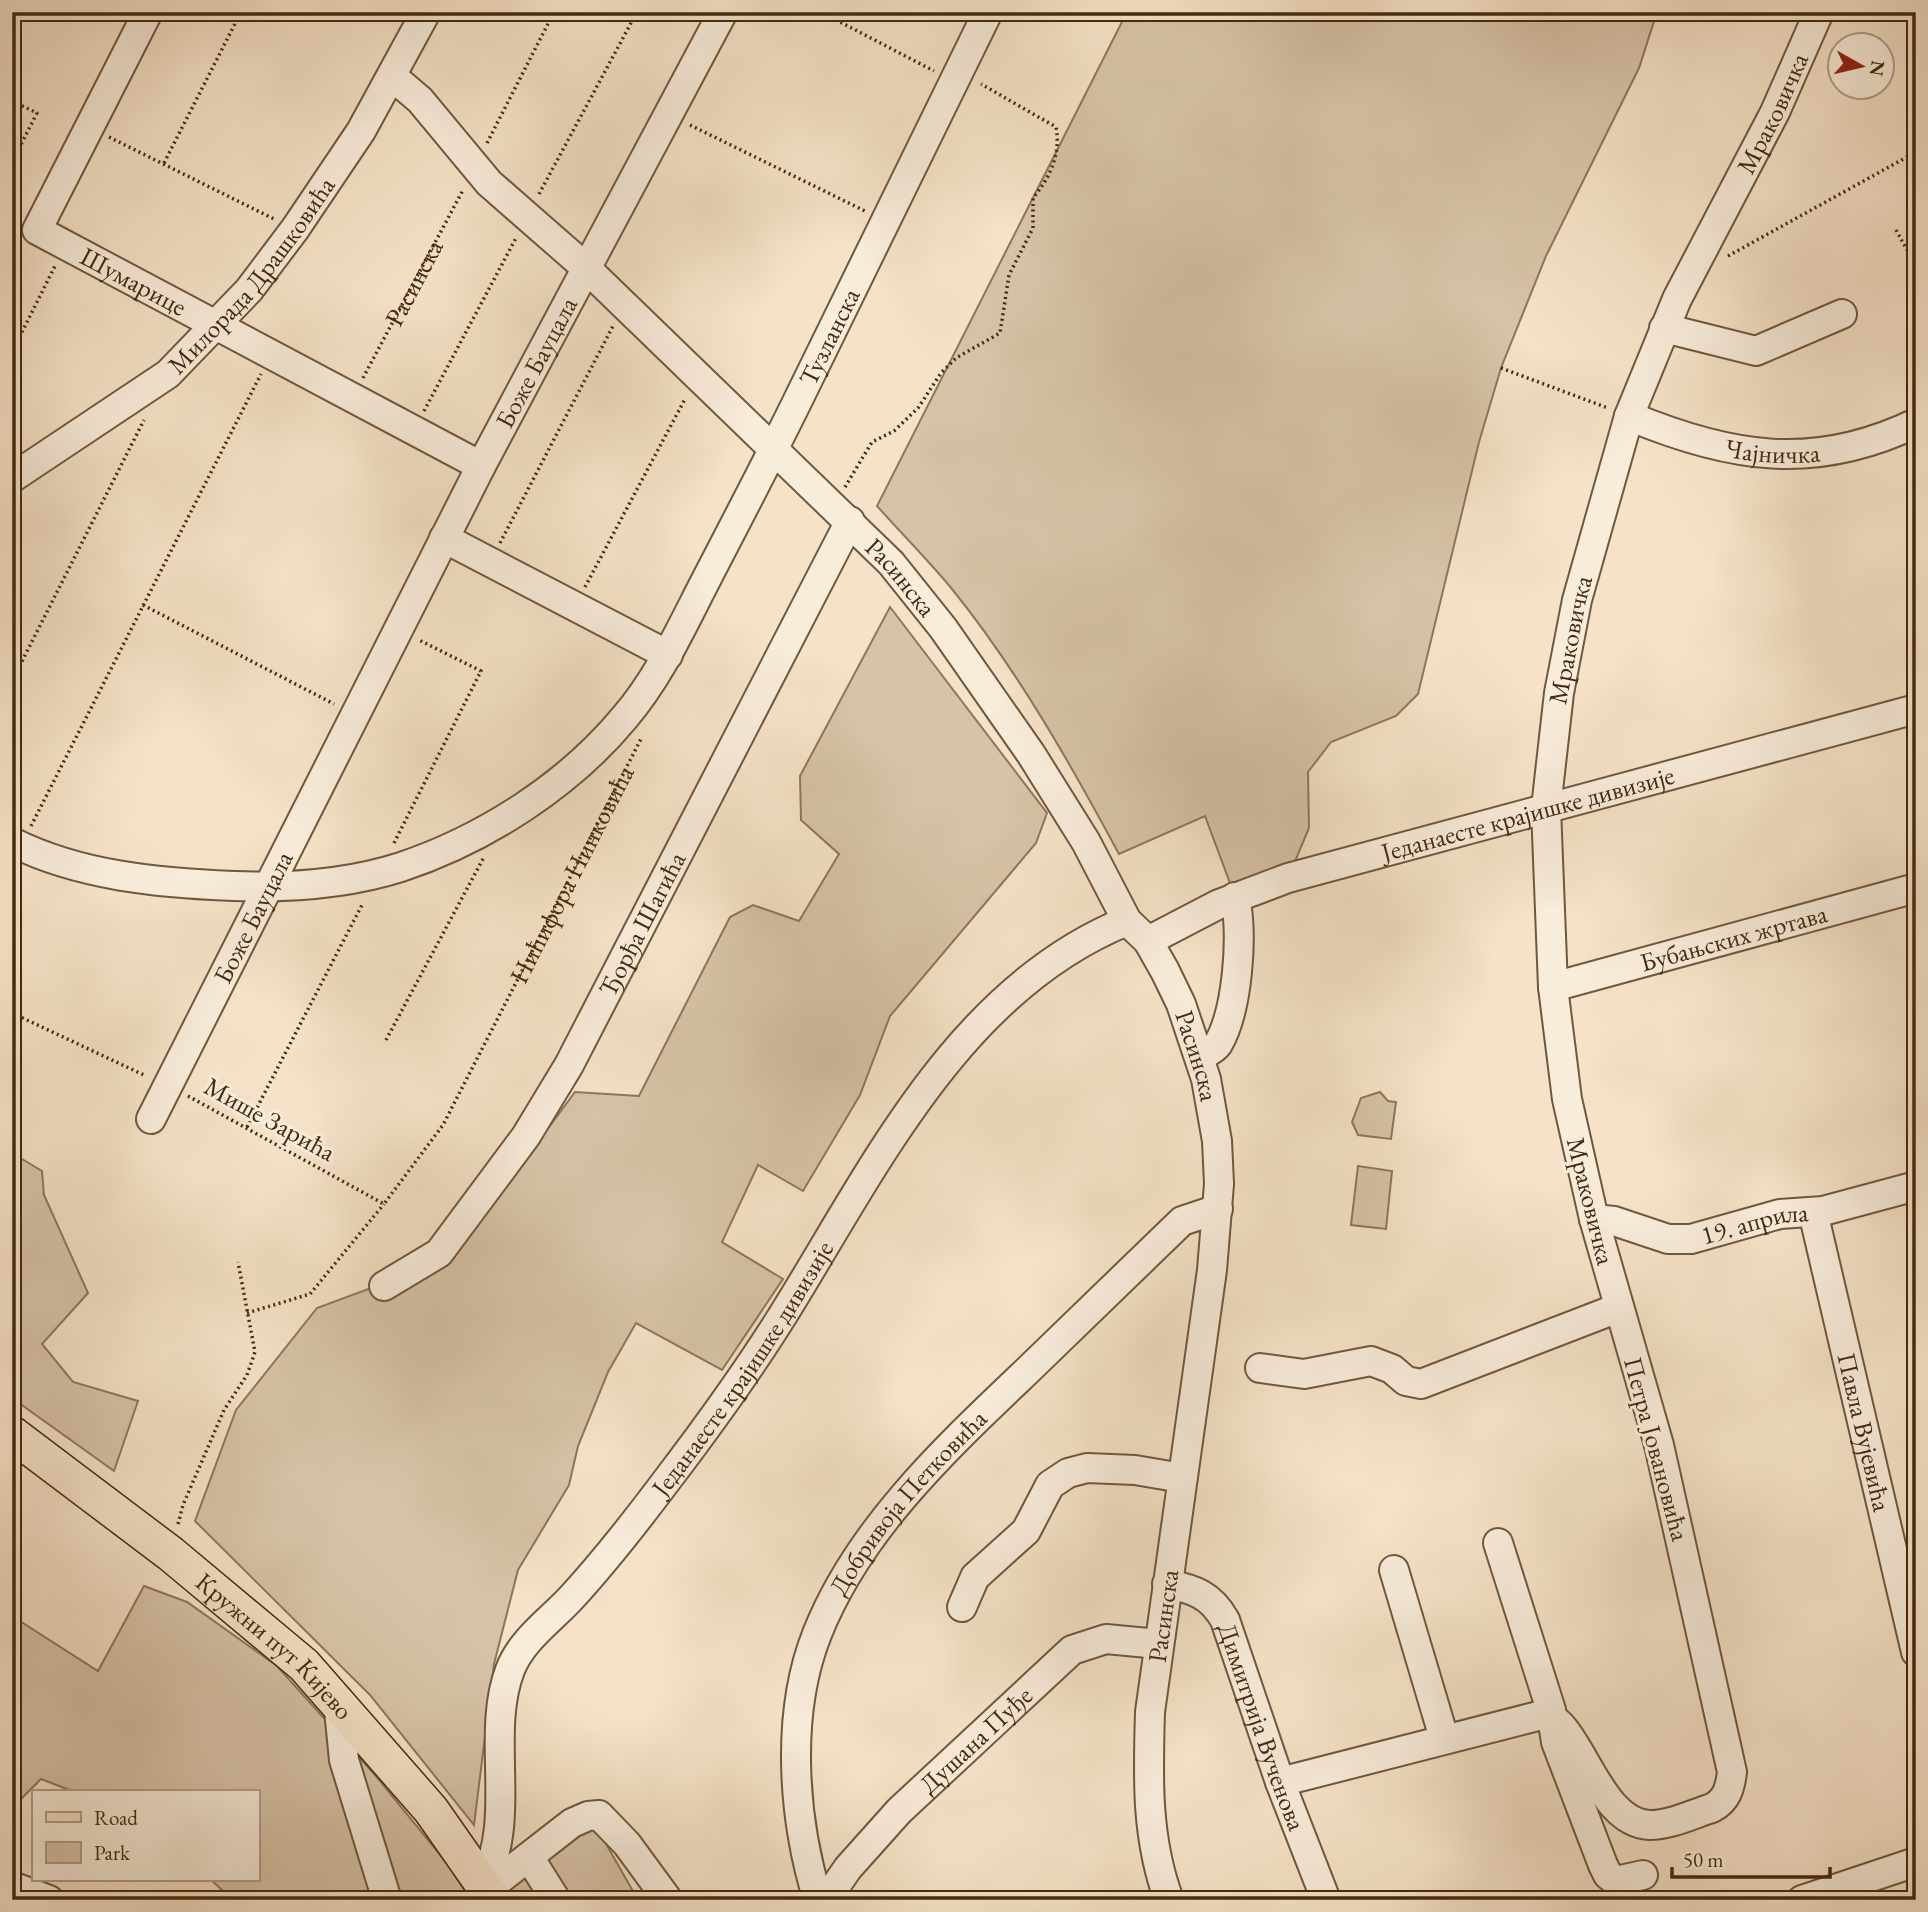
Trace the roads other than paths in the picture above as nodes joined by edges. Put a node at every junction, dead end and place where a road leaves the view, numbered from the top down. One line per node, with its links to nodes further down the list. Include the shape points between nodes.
1 (148, 12): 9 (street, Шумарице, via 37,230)
2 (426, 12): 6 (street, Милорада Драшковића)
3 (988, 12): 13 (street, Тузланска, via 965,81 886,222)
4 (1819, 12): 10 (street, Мраковичка, via 1775,112)
5 (711, 16): 7 (street, Боже Бауцала, via 667,114)
6 (393, 77): 7 (street, Расинска, via 420,100 475,167); 9 (street, Милорада Драшковића, via 295,229)
7 (585, 267): 13 (street, Расинска); 14 (street, Боже Бауцала)
8 (1842, 314): 10 (street, via 1756,351)
9 (216, 326): 14 (street, Шумарице); 15 (street, Милорада Драшковића, via 142,393)
10 (1664, 328): 11 (street, Мраковичка)
11 (1629, 416): 12 (street, Чајничка, via 1690,439 1761,454 1851,449); 20 (street, Мраковичка, via 1577,600 1559,693)
12 (1916, 423)
13 (773, 450): 16 (street, Расинска); 18 (street, Нићифора Нинковића)
14 (481, 466): 17 (street, Боже Бауцала)
15 (12, 478)
16 (850, 521): 25 (street, Расинска, via 920,598 1024,744 1086,842); 34 (street, Ђорђа Шагића, via 569,1065 526,1136 439,1254)
17 (444, 538): 18 (street); 22 (street, Боже Бауцала)
18 (668, 654): 22 (street, Нићифора Нинковића, via 625,717 591,753 506,817 403,866 322,883)
19 (1916, 709): 20 (street, Једанаесте крајишке дивизије)
20 (1546, 808): 24 (street, Једанаесте крајишке дивизије, via 1364,856); 27 (street, Мраковичка)
21 (17, 844): 22 (street, Нићифора Нинковића, via 65,862 143,880)
22 (266, 887): 29 (street, Боже Бауцала)
23 (1916, 888): 27 (street, Бубањских жртава)
24 (1235, 897): 26 (street, Једанаесте крајишке дивизије); 28 (street, via 1238,942 1227,1016 1218,1044)
25 (1127, 921): 26 (street, Расинска); 53 (street, Једанаесте крајишке дивизије, via 1070,948 1039,969 962,1046 888,1142 761,1349 669,1477 612,1550 517,1657 504,1693 495,1857)
26 (1148, 941): 28 (street, Расинска)
27 (1553, 987): 33 (street, Мраковичка, via 1567,1099)
28 (1200, 1056): 31 (street, Расинска, via 1217,1141)
29 (150, 1119)
30 (1916, 1186): 32 (street, 19. априла)
31 (1218, 1209): 38 (street, Расинска); 58 (street, Добривоја Петковића, via 1182,1222 959,1435 867,1543 844,1578 816,1637 800,1713 802,1836)
32 (1813, 1212): 33 (street, 19. априла, via 1794,1211 1678,1240); 44 (street, Павла Вујевића)
33 (1594, 1219): 35 (street, Мраковичка)
34 (384, 1286)
35 (1618, 1308): 36 (street, via 1427,1382 1411,1384 1392,1369 1371,1362 1304,1374); 46 (street, Петра Јовановића, via 1659,1445 1693,1589 1732,1772 1729,1790 1720,1804 1663,1824 1630,1820 1611,1802)
36 (1260, 1368)
37 (12, 1434): 45 (main road, Кружни пут Кијево, via 171,1554 304,1665)
38 (1182, 1478): 41 (street, Расинска); 42 (street, via 1100,1468 1068,1473 1050,1485 1026,1531 975,1577)
39 (1498, 1543): 46 (street)
40 (1394, 1570): 47 (street)
41 (1167, 1584): 43 (street, Расинска); 48 (street, Димитрија Вученова, via 1196,1590 1210,1598 1222,1614)
42 (962, 1607)
43 (1159, 1644): 59 (street, Душана Пуђе, via 1106,1639 1072,1650 899,1811); 60 (street, Расинска, via 1147,1780 1152,1841)
44 (1916, 1652)
45 (338, 1700): 53 (main road, Кружни пут Кијево, via 431,1810); 55 (street, via 344,1760)
46 (1552, 1717): 47 (street, via 1535,1716); 51 (street, via 1556,1742 1608,1875 1624,1881)
47 (1444, 1738): 48 (street)
48 (1280, 1782): 61 (street, Димитрија Вученова)
49 (529, 1857): 53 (street); 56 (street); 57 (street, via 572,1823 599,1815)
50 (1916, 1862): 62 (street)
51 (1643, 1875)
52 (12, 1886): 54 (street)
53 (488, 1890)
54 (49, 1900)
55 (387, 1900)
56 (556, 1900)
57 (668, 1900)
58 (818, 1900)
59 (825, 1900)
60 (1169, 1900)
61 (1326, 1900)
62 (1802, 1900)

